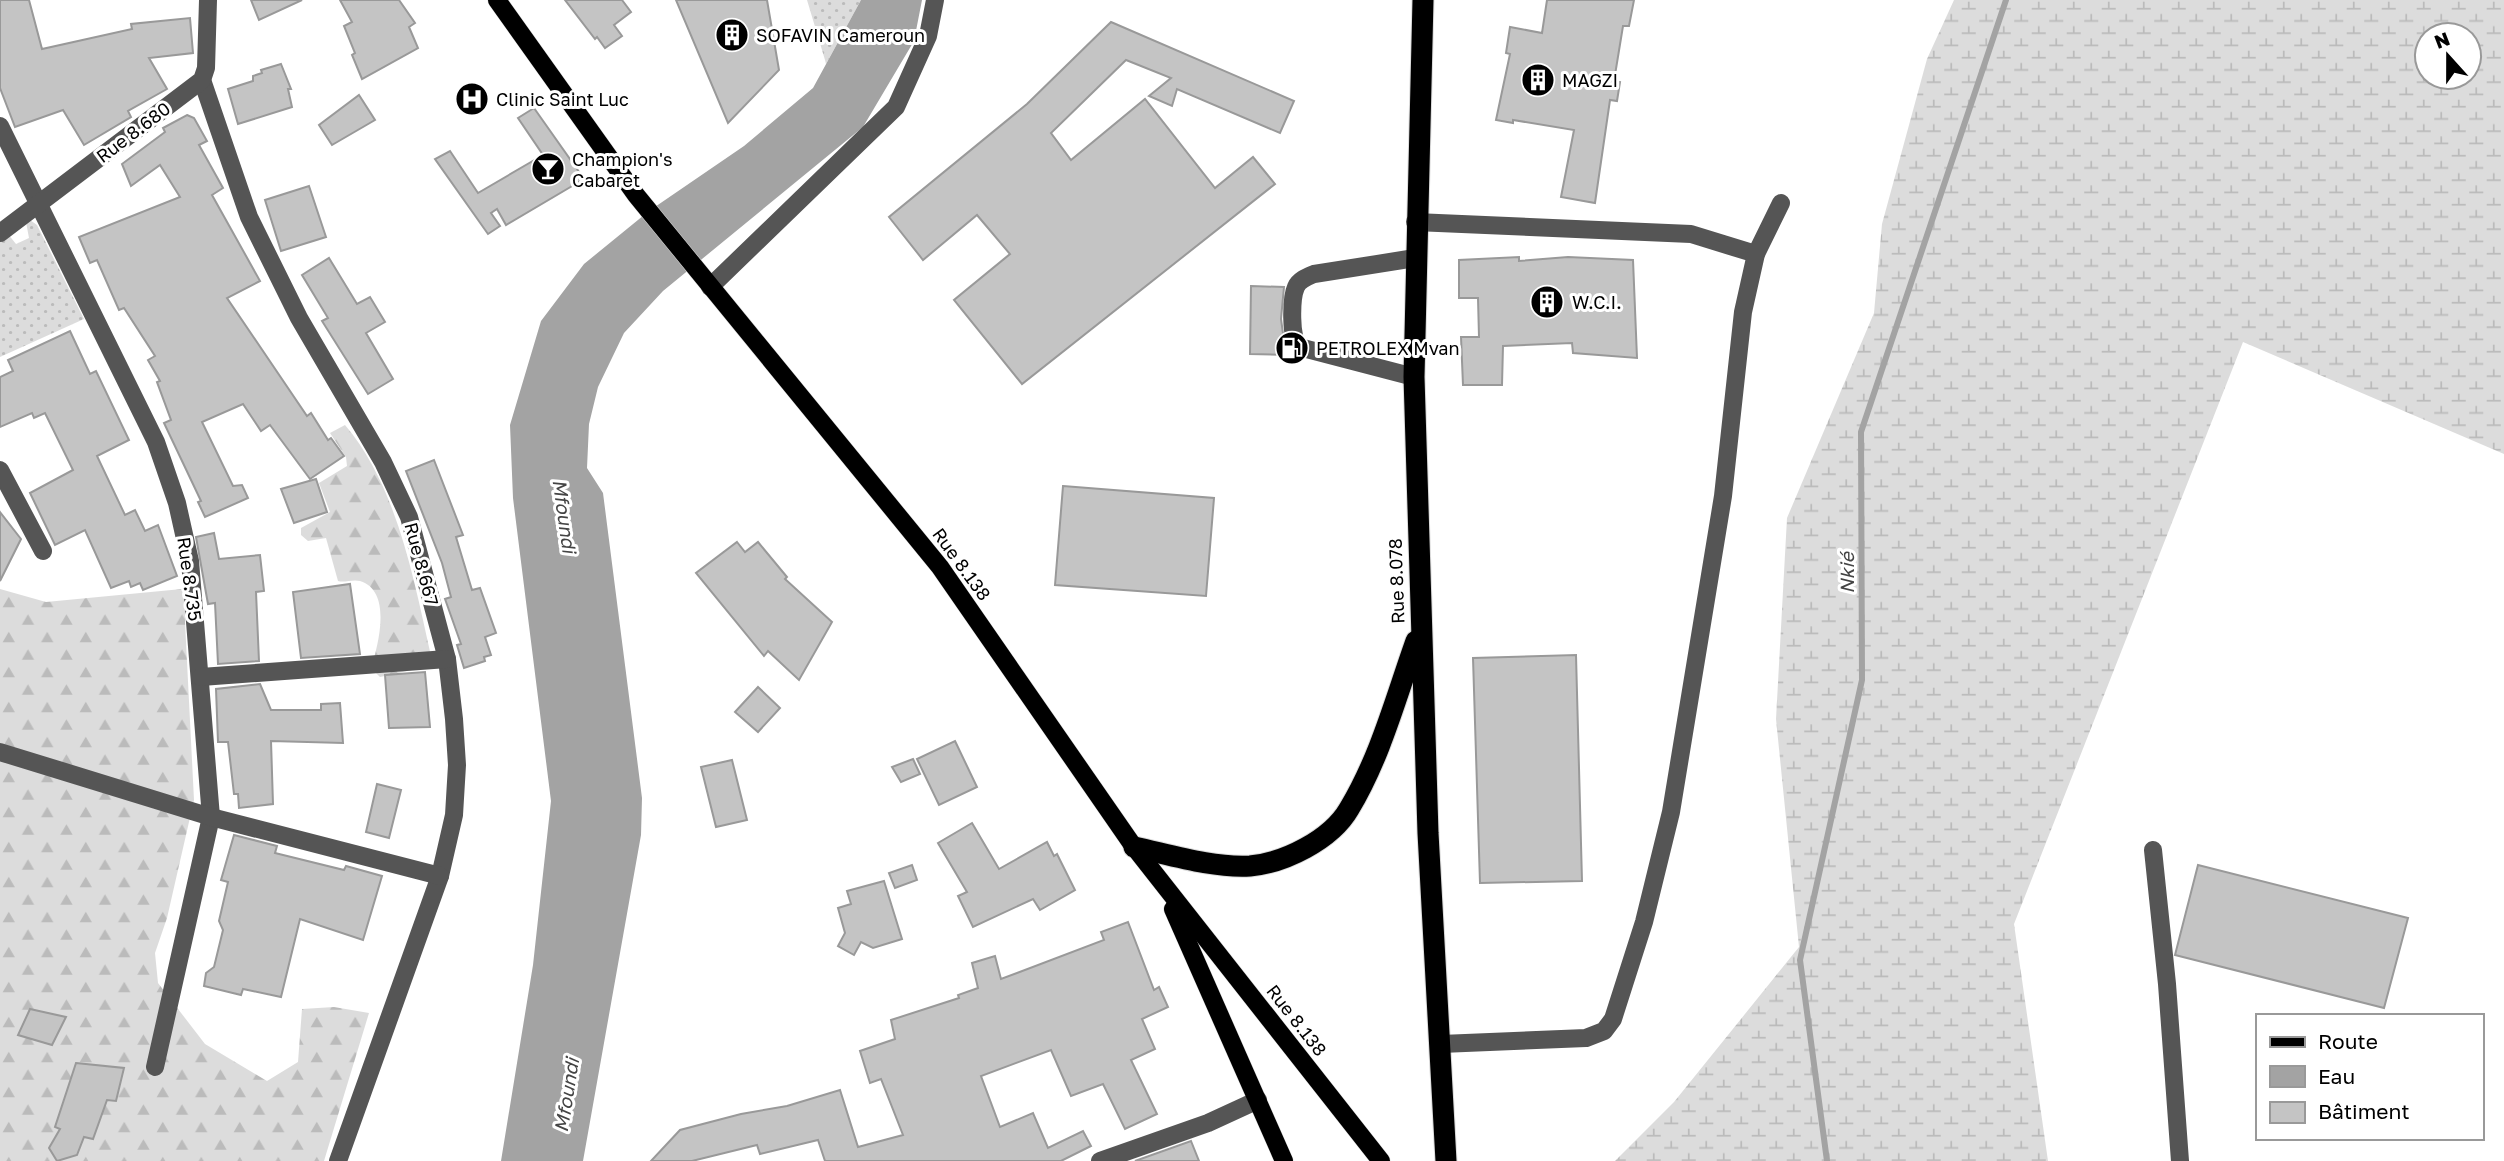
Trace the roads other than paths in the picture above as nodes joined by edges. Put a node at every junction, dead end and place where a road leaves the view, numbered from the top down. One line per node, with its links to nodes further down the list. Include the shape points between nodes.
1 (208, 0): 5 (street)
2 (497, 0): 13 (main road, Rue 8.138, via 636,195)
3 (935, 0): 13 (street, via 928,36 896,107)
4 (1423, 0): 9 (highway, Rue 8.078)
5 (202, 80): 7 (street, Rue 8.680); 18 (street, Rue 8.667, via 249,217 409,517)
6 (0, 125): 7 (street, Rue 8.735)
7 (39, 201): 10 (street, Rue 8.680); 19 (street, Rue 8.735, via 156,442 177,503 190,561)
8 (1781, 203): 11 (street)
9 (1415, 222): 11 (street, via 1691,234); 12 (highway, Rue 8.078)
10 (0, 233)
11 (1756, 254): 26 (street, via 1743,312 1723,496 1671,812 1644,922 1613,1019 1604,1031 1586,1038)
12 (1415, 258): 14 (highway, Rue 8.078); 14 (street, via 1303,279 1295,288 1292,334 1299,347)
13 (706, 281): 22 (main road, Rue 8.138, via 940,567)
14 (1414, 377): 17 (highway, Rue 8.078)
15 (0, 470): 16 (street)
16 (43, 551)
17 (1421, 629): 22 (highway, via 1374,759 1348,812 1326,832 1290,857 1251,866); 26 (highway, Rue 8.078)
18 (447, 659): 19 (street); 24 (street, Rue 8.667, via 457,765 454,815)
19 (201, 677): 21 (street, Rue 8.735)
20 (0, 752): 21 (street)
21 (211, 817): 24 (street); 27 (street, Rue 8.735)
22 (1134, 847): 25 (main road, Rue 8.138)
23 (2153, 850): 34 (street)
24 (440, 876): 30 (street, Rue 8.667)
25 (1162, 884): 28 (main road); 29 (main road, Rue 8.138)
26 (1441, 1044): 33 (highway, Rue 8.078)
27 (155, 1067)
28 (1258, 1100): 31 (street); 32 (main road)
29 (1378, 1157)
30 (338, 1161)
31 (1100, 1161)
32 (1284, 1161)
33 (1446, 1161)
34 (2180, 1161)

